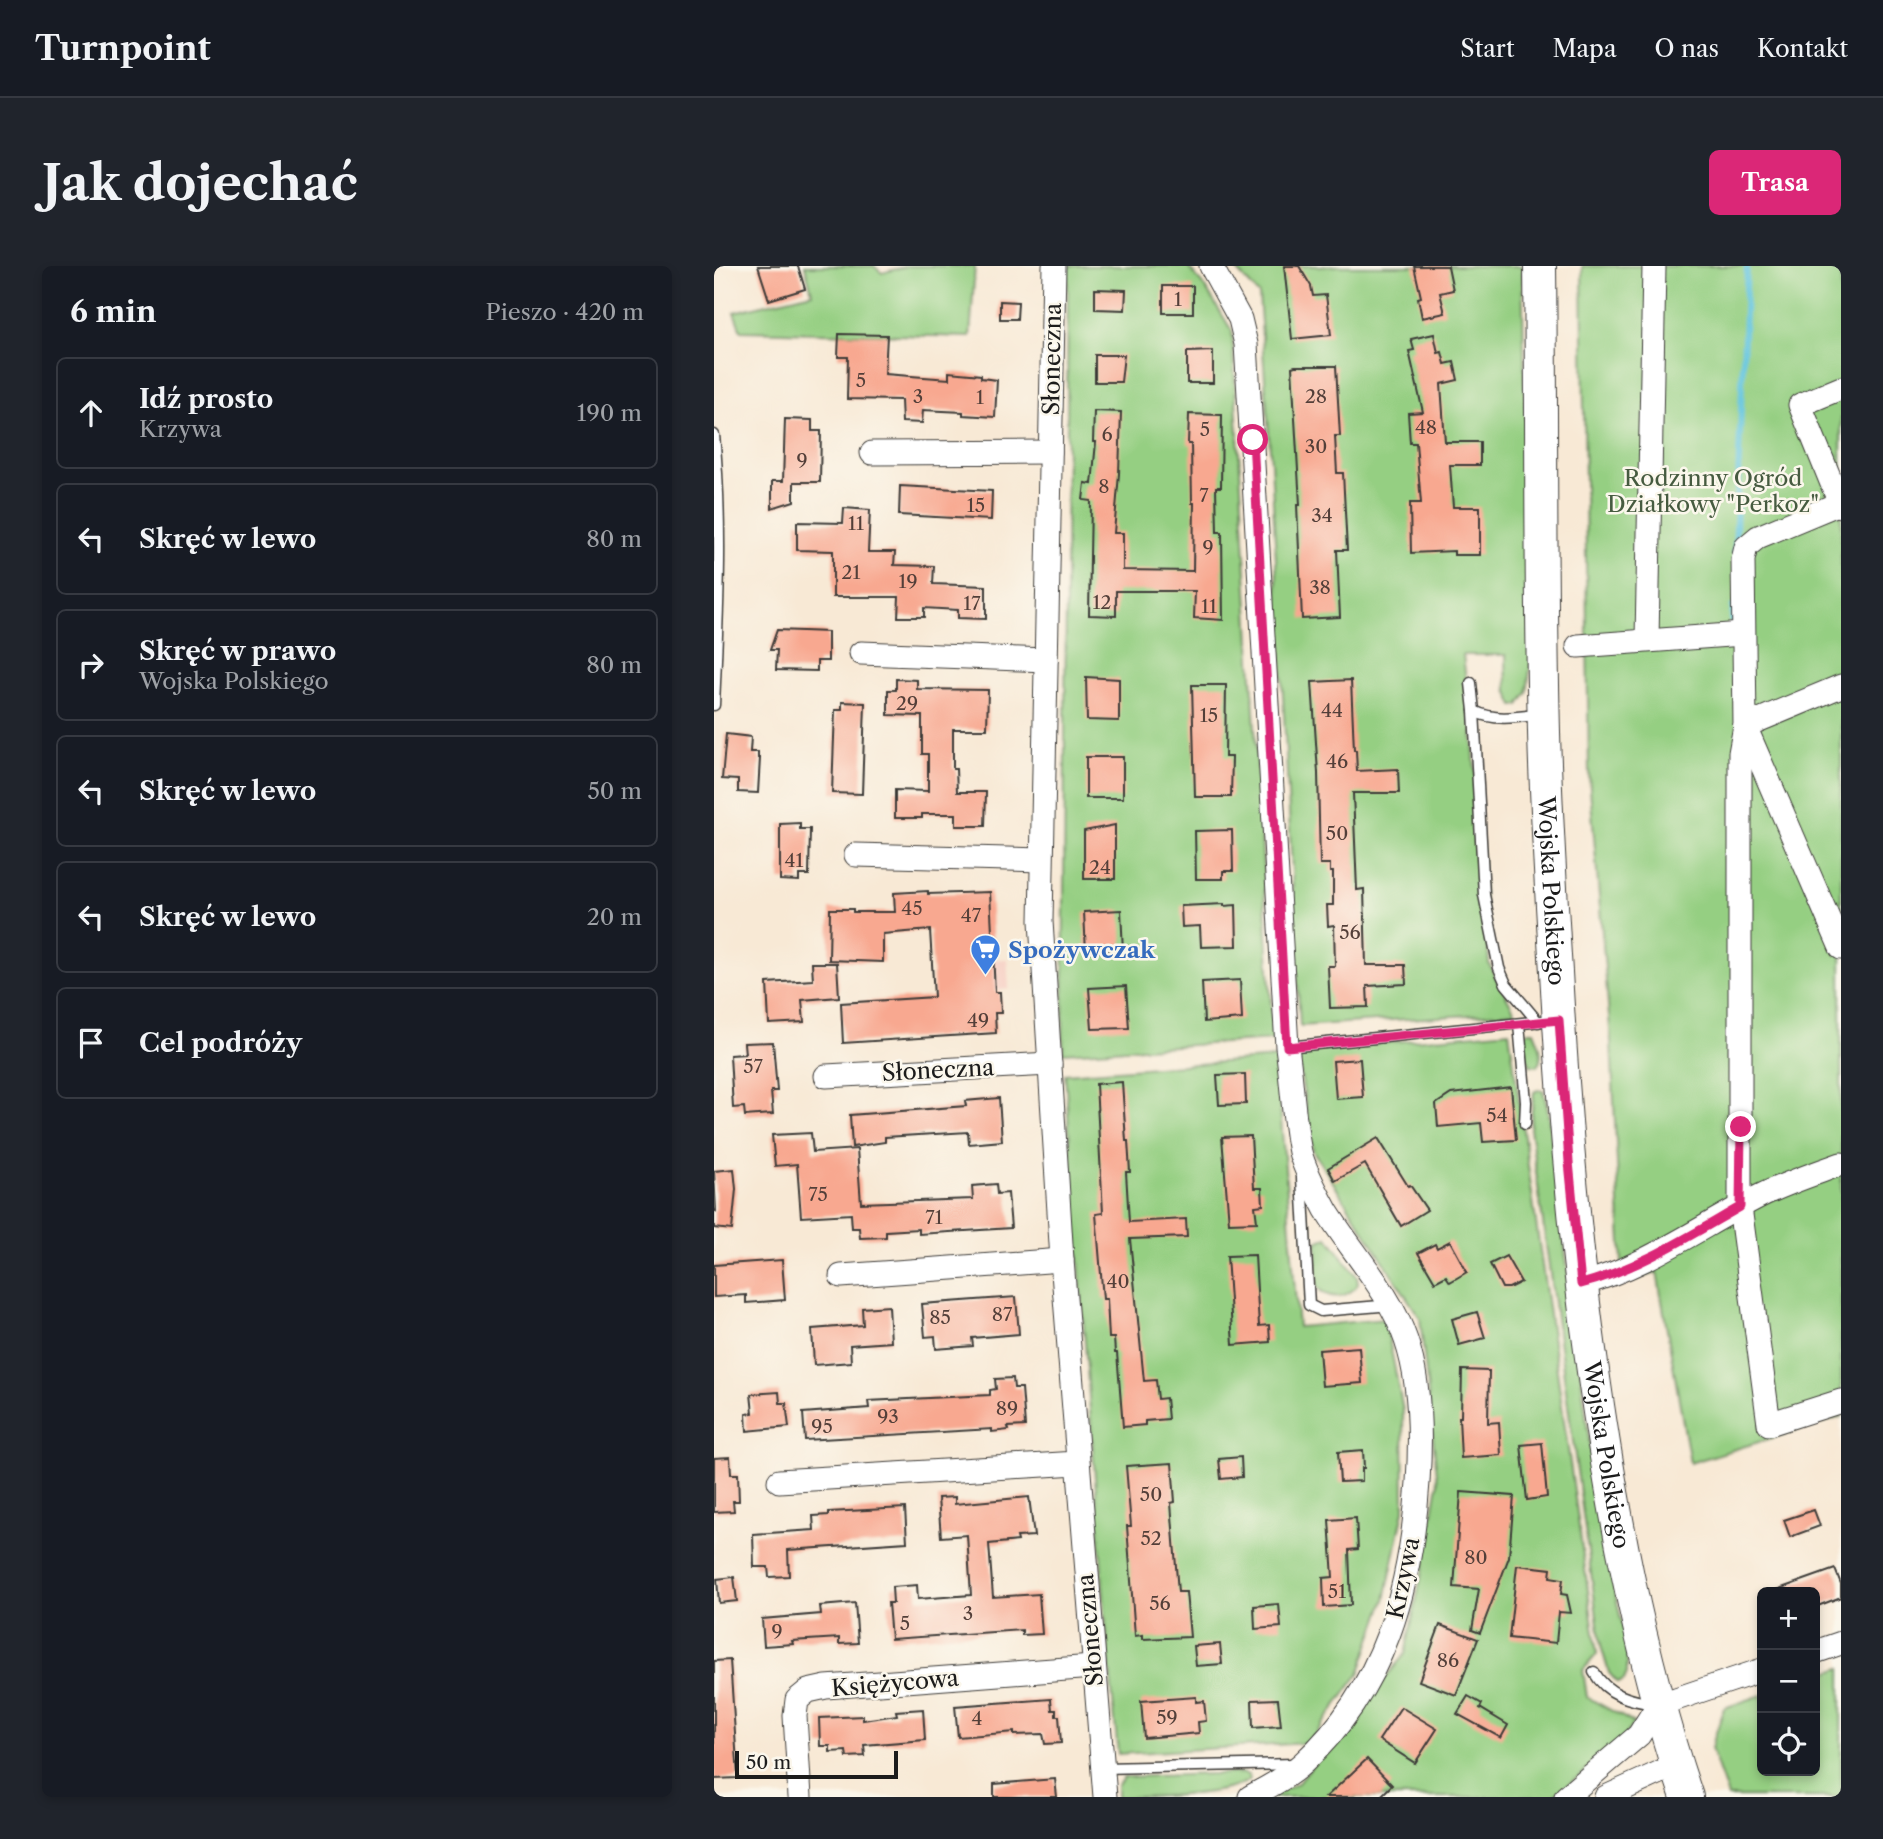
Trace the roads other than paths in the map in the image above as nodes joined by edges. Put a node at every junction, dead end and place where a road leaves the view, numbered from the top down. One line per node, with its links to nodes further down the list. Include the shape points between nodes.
1 (1054, 266): 7 (street, Słoneczna)
2 (1211, 266): 26 (street, Krzywa, via 1240,319 1247,344)
3 (1541, 266): 19 (street, Wojska Polskiego)
4 (1654, 266): 11 (street)
5 (1841, 388): 9 (street, via 1800,405)
6 (714, 435): 17 (lane, via 720,493)
7 (1050, 452): 8 (street); 14 (street, Słoneczna)
8 (872, 453)
9 (1840, 505): 10 (street, via 1758,537 1746,547)
10 (1743, 634): 11 (street); 20 (street)
11 (1647, 640): 12 (street)
12 (1578, 646)
13 (861, 653): 14 (street)
14 (1046, 660): 22 (street, Słoneczna)
15 (1471, 683): 18 (lane)
16 (1841, 686): 20 (street)
17 (714, 705)
18 (1474, 711): 19 (lane, via 1485,717); 24 (lane, via 1484,895 1499,968 1506,984)
19 (1544, 714): 24 (street, Wojska Polskiego)
20 (1745, 726): 23 (street); 32 (street, via 1740,753)
21 (856, 855): 22 (street)
22 (1041, 860): 27 (street, Słoneczna)
23 (1841, 948)
24 (1548, 1021): 25 (lane); 35 (street, Wojska Polskiego, via 1564,1105)
25 (1519, 1024): 26 (lane); 29 (lane)
26 (1287, 1047): 30 (street, Krzywa)
27 (1049, 1064): 28 (street, Słoneczna); 33 (street, Słoneczna)
28 (827, 1076)
29 (1525, 1124)
30 (1301, 1154): 36 (street, Krzywa, via 1326,1209); 36 (lane, Krzywa, via 1309,1305 1321,1311)
31 (1841, 1164): 32 (street)
32 (1740, 1207): 35 (street, via 1601,1279); 37 (street, via 1769,1424)
33 (1062, 1260): 34 (street); 38 (street, Słoneczna)
34 (841, 1276)
35 (1581, 1284): 45 (street, Wojska Polskiego, via 1606,1464)
36 (1392, 1305): 46 (street, Krzywa, via 1407,1344 1419,1416 1409,1566 1385,1646 1366,1684)
37 (1841, 1401)
38 (1077, 1463): 39 (street); 42 (street, Słoneczna)
39 (779, 1481)
40 (1841, 1643): 41 (street)
41 (1820, 1650)
42 (1093, 1667): 48 (street, Słoneczna); 49 (street, Księżycowa, via 808,1691 797,1700 795,1716)
43 (1594, 1672): 45 (lane, via 1600,1684 1627,1700)
44 (1757, 1672): 45 (street)
45 (1658, 1705): 47 (street, Wojska Polskiego); 52 (street, via 1639,1735)
46 (1302, 1764): 48 (lane); 51 (street, Krzywa)
47 (1676, 1765): 53 (street); 54 (street, Wojska Polskiego)
48 (1102, 1768): 50 (street, Słoneczna)
49 (800, 1797)
50 (1105, 1797)
51 (1250, 1797)
52 (1566, 1797)
53 (1607, 1797)
54 (1687, 1797)

